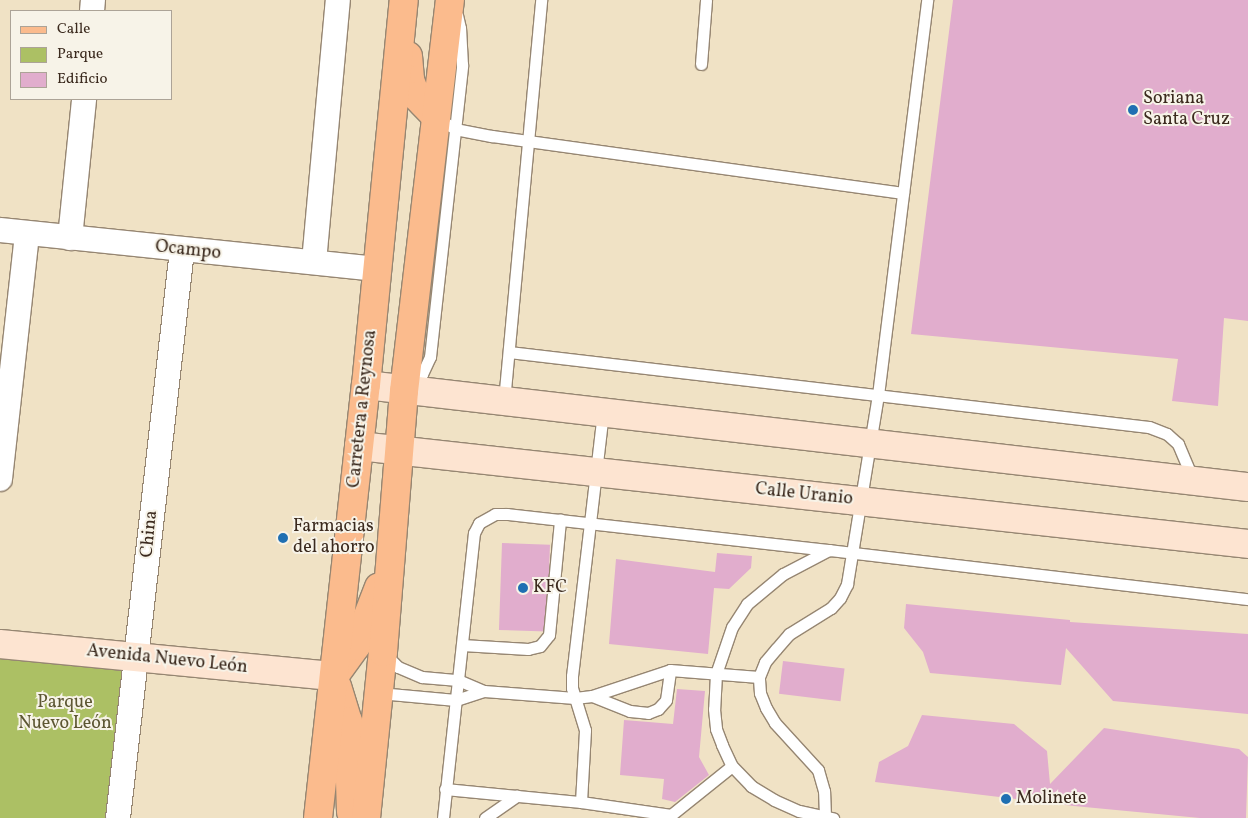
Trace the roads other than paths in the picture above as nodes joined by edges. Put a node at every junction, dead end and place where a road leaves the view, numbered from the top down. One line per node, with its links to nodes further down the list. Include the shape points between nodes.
1 (338, 0): 16 (street)
2 (404, 0): 9 (main road, via 410,80 416,96); 17 (main road, Carretera a Reynosa)
3 (451, 0): 9 (main road)
4 (541, 0): 10 (lane)
5 (706, 0): 7 (lane)
6 (927, 0): 11 (lane)
7 (701, 64)
8 (84, 100): 14 (street)
9 (445, 123): 10 (lane); 20 (main road)
10 (529, 140): 11 (lane); 18 (lane)
11 (903, 193): 21 (lane)
12 (0, 230): 13 (street, Ocampo)
13 (27, 233): 14 (street, Ocampo); 28 (street)
14 (70, 238): 15 (street, Ocampo)
15 (182, 250): 16 (street, Ocampo); 42 (street, China)
16 (314, 262): 17 (street, Ocampo)
17 (377, 269): 19 (main road, Carretera a Reynosa)
18 (509, 352): 21 (lane); 22 (lane)
19 (366, 385): 20 (street); 25 (main road, Carretera a Reynosa)
20 (404, 391): 22 (street); 26 (main road)
21 (878, 395): 24 (lane); 29 (lane, via 1149,426 1167,434 1178,444)
22 (504, 401): 23 (street)
23 (603, 412): 24 (street); 27 (lane)
24 (870, 443): 29 (street); 31 (lane)
25 (359, 446): 26 (street, Calle Uranio); 45 (main road, Carretera a Reynosa)
26 (399, 449): 27 (street, Calle Uranio); 37 (main road)
27 (598, 472): 31 (street, Calle Uranio); 33 (lane)
28 (0, 479)
29 (1194, 481): 30 (street)
30 (1248, 487)
31 (860, 501): 34 (street, Calle Uranio); 36 (lane)
32 (560, 520): 33 (lane); 40 (lane, via 507,514 487,517 479,523 474,532); 40 (lane, via 549,635 540,646 528,649)
33 (591, 523): 35 (lane); 51 (lane, via 572,676)
34 (1248, 544)
35 (829, 550): 36 (lane); 44 (lane, via 783,574 747,604 732,627)
36 (853, 552): 38 (lane); 46 (lane, via 847,584 840,598 831,608 789,634 765,662)
37 (390, 554): 41 (main road); 45 (main road, via 356,646)
38 (1248, 599)
39 (0, 644): 42 (street, Avenida Nuevo León)
40 (462, 645): 47 (lane)
41 (383, 652): 47 (lane, via 408,673); 49 (main road)
42 (137, 656): 45 (street, Avenida Nuevo León); 58 (street, China)
43 (670, 670): 44 (lane); 50 (lane); 50 (lane, via 666,700 658,709 648,713 630,711)
44 (716, 674): 46 (lane); 53 (lane, via 716,729)
45 (334, 676): 59 (main road, Carretera a Reynosa); 60 (main road, via 348,721)
46 (759, 677): 64 (lane, via 760,693 775,723 818,770)
47 (458, 680): 48 (lane); 52 (lane)
48 (484, 691): 51 (lane); 52 (lane)
49 (379, 692): 52 (lane); 61 (main road)
50 (592, 696): 51 (lane)
51 (575, 698): 56 (lane, via 585,730)
52 (456, 700): 54 (lane)
53 (732, 766): 57 (lane); 64 (lane, via 751,786 774,800 799,811)
54 (445, 789): 55 (lane); 62 (lane)
55 (517, 796): 56 (lane); 63 (lane)
56 (581, 802): 57 (lane)
57 (671, 816)
58 (118, 818)
59 (318, 818)
60 (352, 818)
61 (366, 818)
62 (443, 818)
63 (485, 818)
64 (829, 818)

